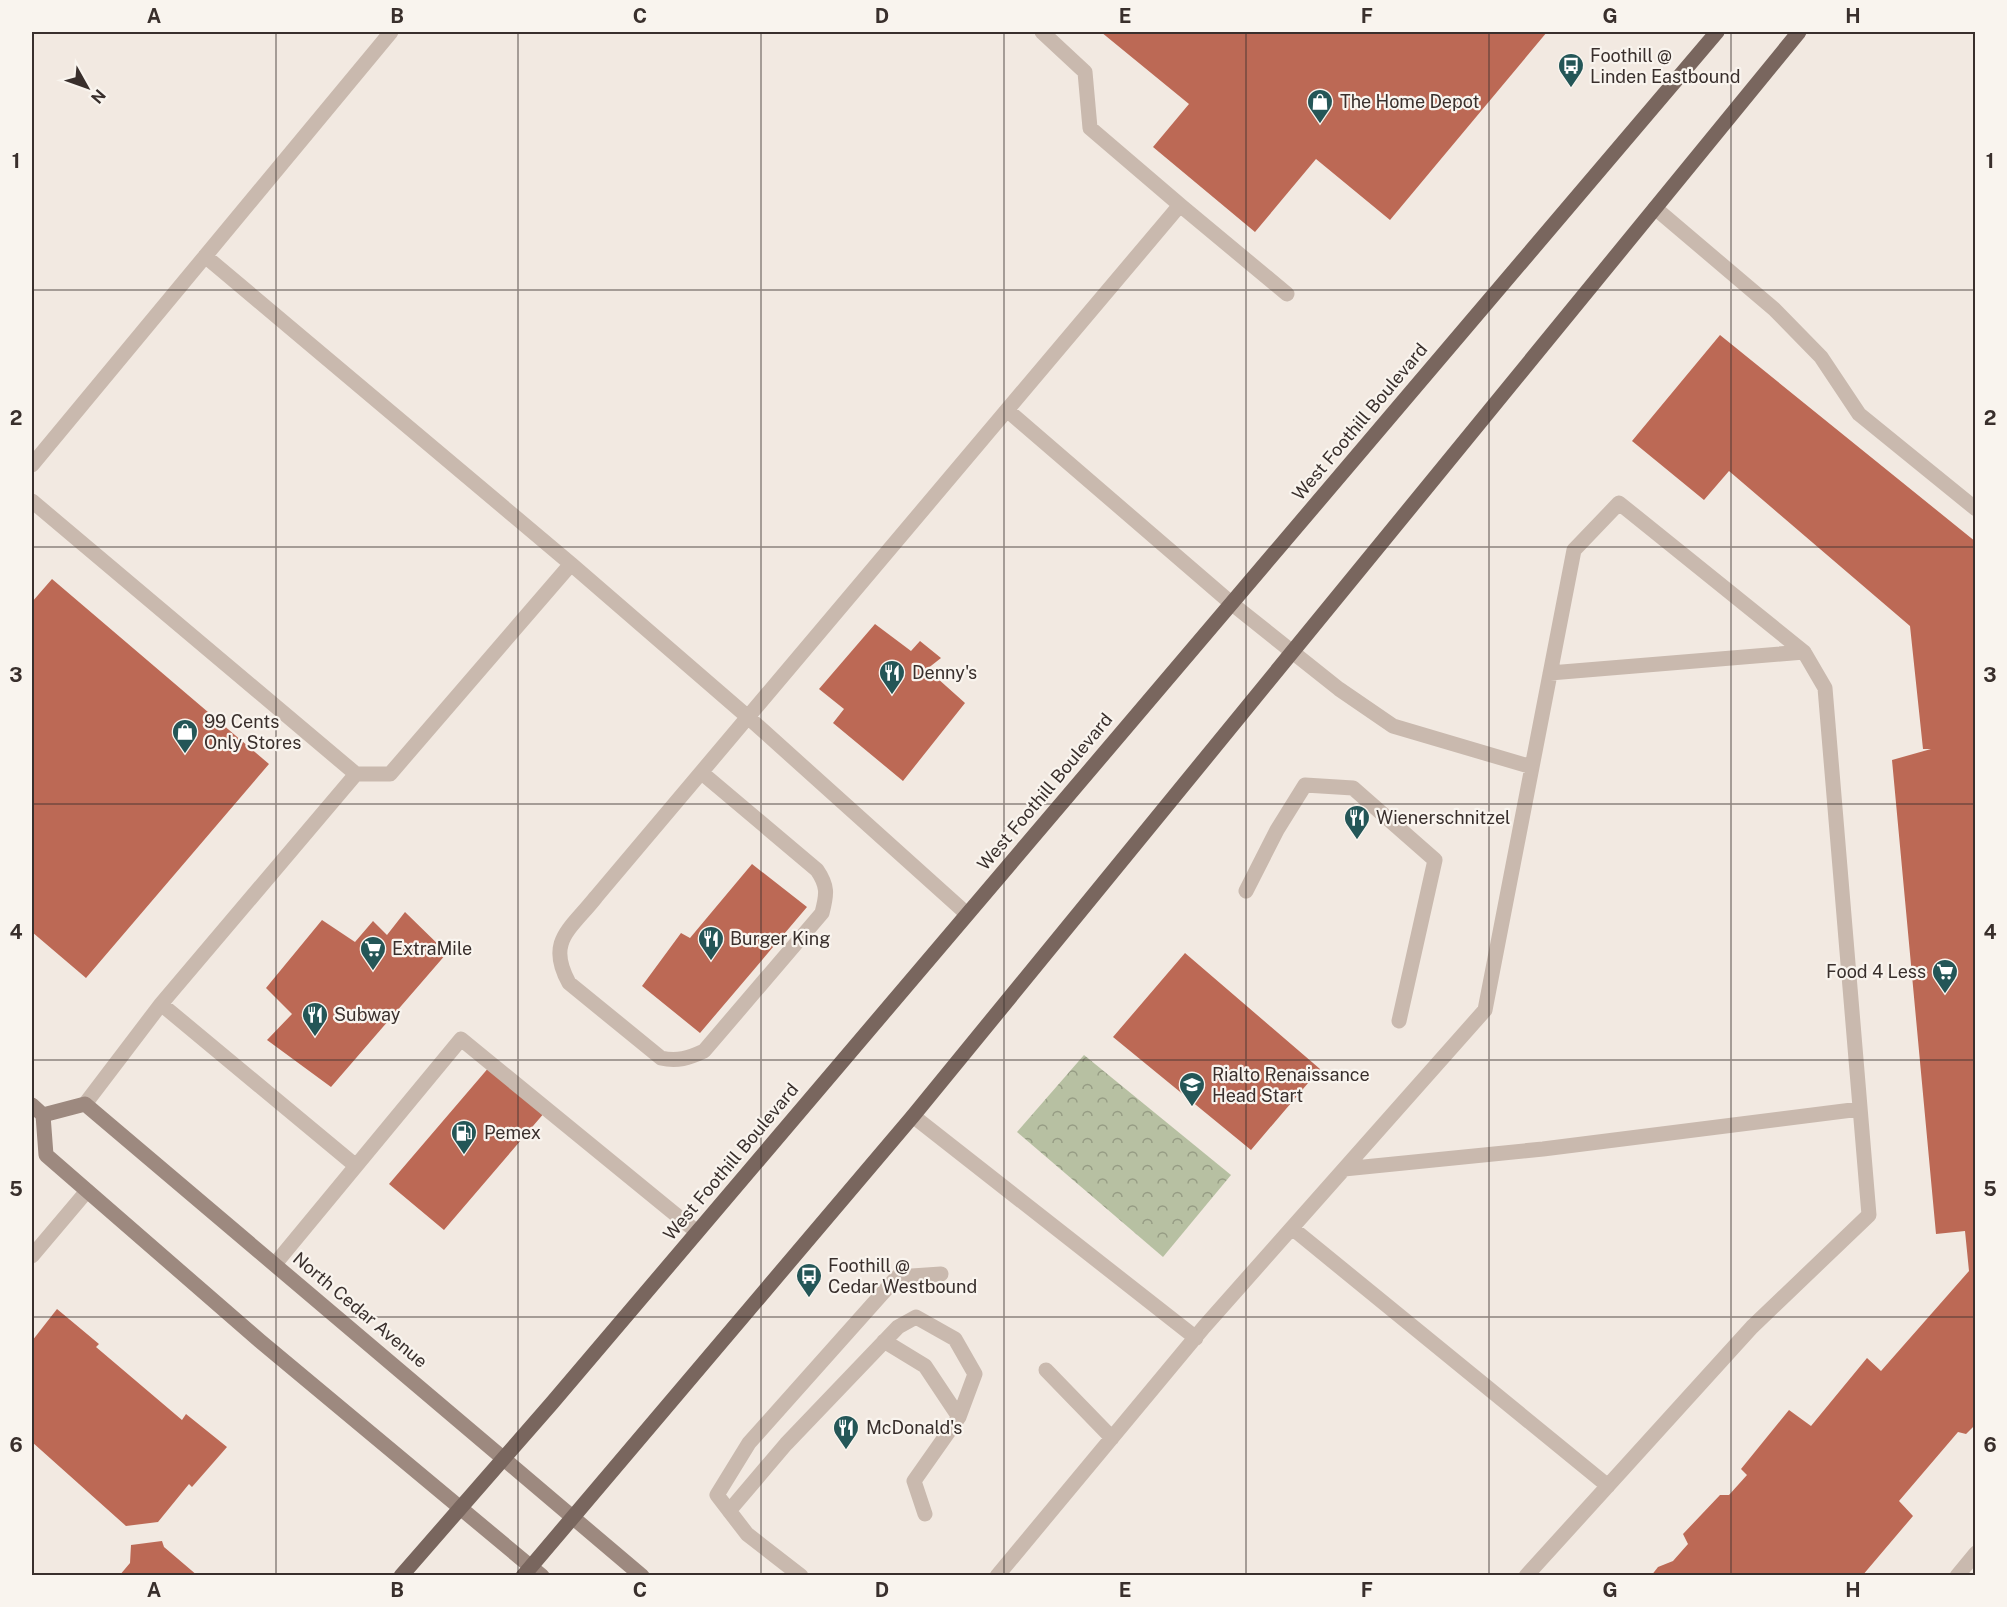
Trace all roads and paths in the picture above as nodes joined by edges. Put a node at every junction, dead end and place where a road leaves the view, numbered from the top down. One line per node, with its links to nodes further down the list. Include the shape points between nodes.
1 (391, 32): 7 (lane)
2 (1042, 32): 5 (lane, via 1085,72 1090,128)
3 (1717, 32): 14 (main road, West Foothill Boulevard)
4 (1799, 32): 6 (main road)
5 (1180, 205): 8 (lane); 9 (lane)
6 (1655, 208): 12 (lane, via 1774,309 1821,357 1859,414); 16 (main road)
7 (205, 256): 10 (lane); 13 (lane)
8 (1287, 294)
9 (1007, 410): 14 (lane); 18 (lane)
10 (32, 465)
11 (32, 501): 21 (lane)
12 (1976, 509)
13 (571, 564): 18 (lane); 21 (lane, via 390,774)
14 (1232, 603): 16 (lane); 23 (main road, West Foothill Boulevard)
15 (1804, 652): 17 (lane); 17 (lane, via 1619,503 1574,550); 27 (lane, via 1825,688)
16 (1293, 653): 19 (lane, via 1393,726); 29 (main road)
17 (1550, 673): 19 (lane)
18 (749, 718): 20 (lane); 23 (lane)
19 (1532, 767): 31 (lane, via 1485,1010)
20 (702, 773): 20 (lane, via 596,897 558,951 569,983 661,1058 672,1061 704,1051 822,913 827,885 817,870)
21 (356, 774): 24 (lane)
22 (1245, 891): 25 (lane, via 1305,785 1353,788 1435,860)
23 (967, 914): 34 (main road, West Foothill Boulevard)
24 (161, 1004): 26 (lane); 30 (lane)
25 (1399, 1021)
26 (85, 1104): 28 (main road); 36 (main road, North Cedar Avenue)
27 (1860, 1109): 31 (lane, via 1543,1149); 44 (lane, via 1869,1215 1752,1327)
28 (37, 1110): 32 (main road, via 46,1155)
29 (913, 1116): 38 (lane); 48 (main road)
30 (356, 1166): 34 (lane, via 461,1039); 36 (lane)
31 (1344, 1169): 33 (lane)
32 (87, 1191): 35 (lane); 45 (main road)
33 (1292, 1228): 38 (lane); 44 (lane)
34 (697, 1232): 43 (main road, West Foothill Boulevard)
35 (32, 1256)
36 (275, 1264): 43 (main road, North Cedar Avenue)
37 (941, 1274): 46 (lane, via 897,1277 749,1443 717,1495)
38 (1196, 1338): 42 (lane)
39 (884, 1341): 41 (lane, via 925,1366); 41 (lane, via 916,1317 955,1339 975,1374); 46 (lane, via 786,1444)
40 (1046, 1370): 42 (lane)
41 (959, 1417): 47 (lane, via 914,1481)
42 (1113, 1438): 54 (lane)
43 (505, 1457): 45 (main road, West Foothill Boulevard); 48 (main road, North Cedar Avenue)
44 (1608, 1486): 55 (lane)
45 (462, 1508): 50 (main road); 51 (main road, West Foothill Boulevard)
46 (729, 1511): 53 (lane, via 747,1534)
47 (925, 1514)
48 (574, 1516): 50 (main road); 52 (main road, North Cedar Avenue)
49 (1976, 1553): 56 (lane)
50 (532, 1572)
51 (401, 1575)
52 (642, 1575)
53 (801, 1575)
54 (997, 1575)
55 (1526, 1575)
56 (1957, 1575)

